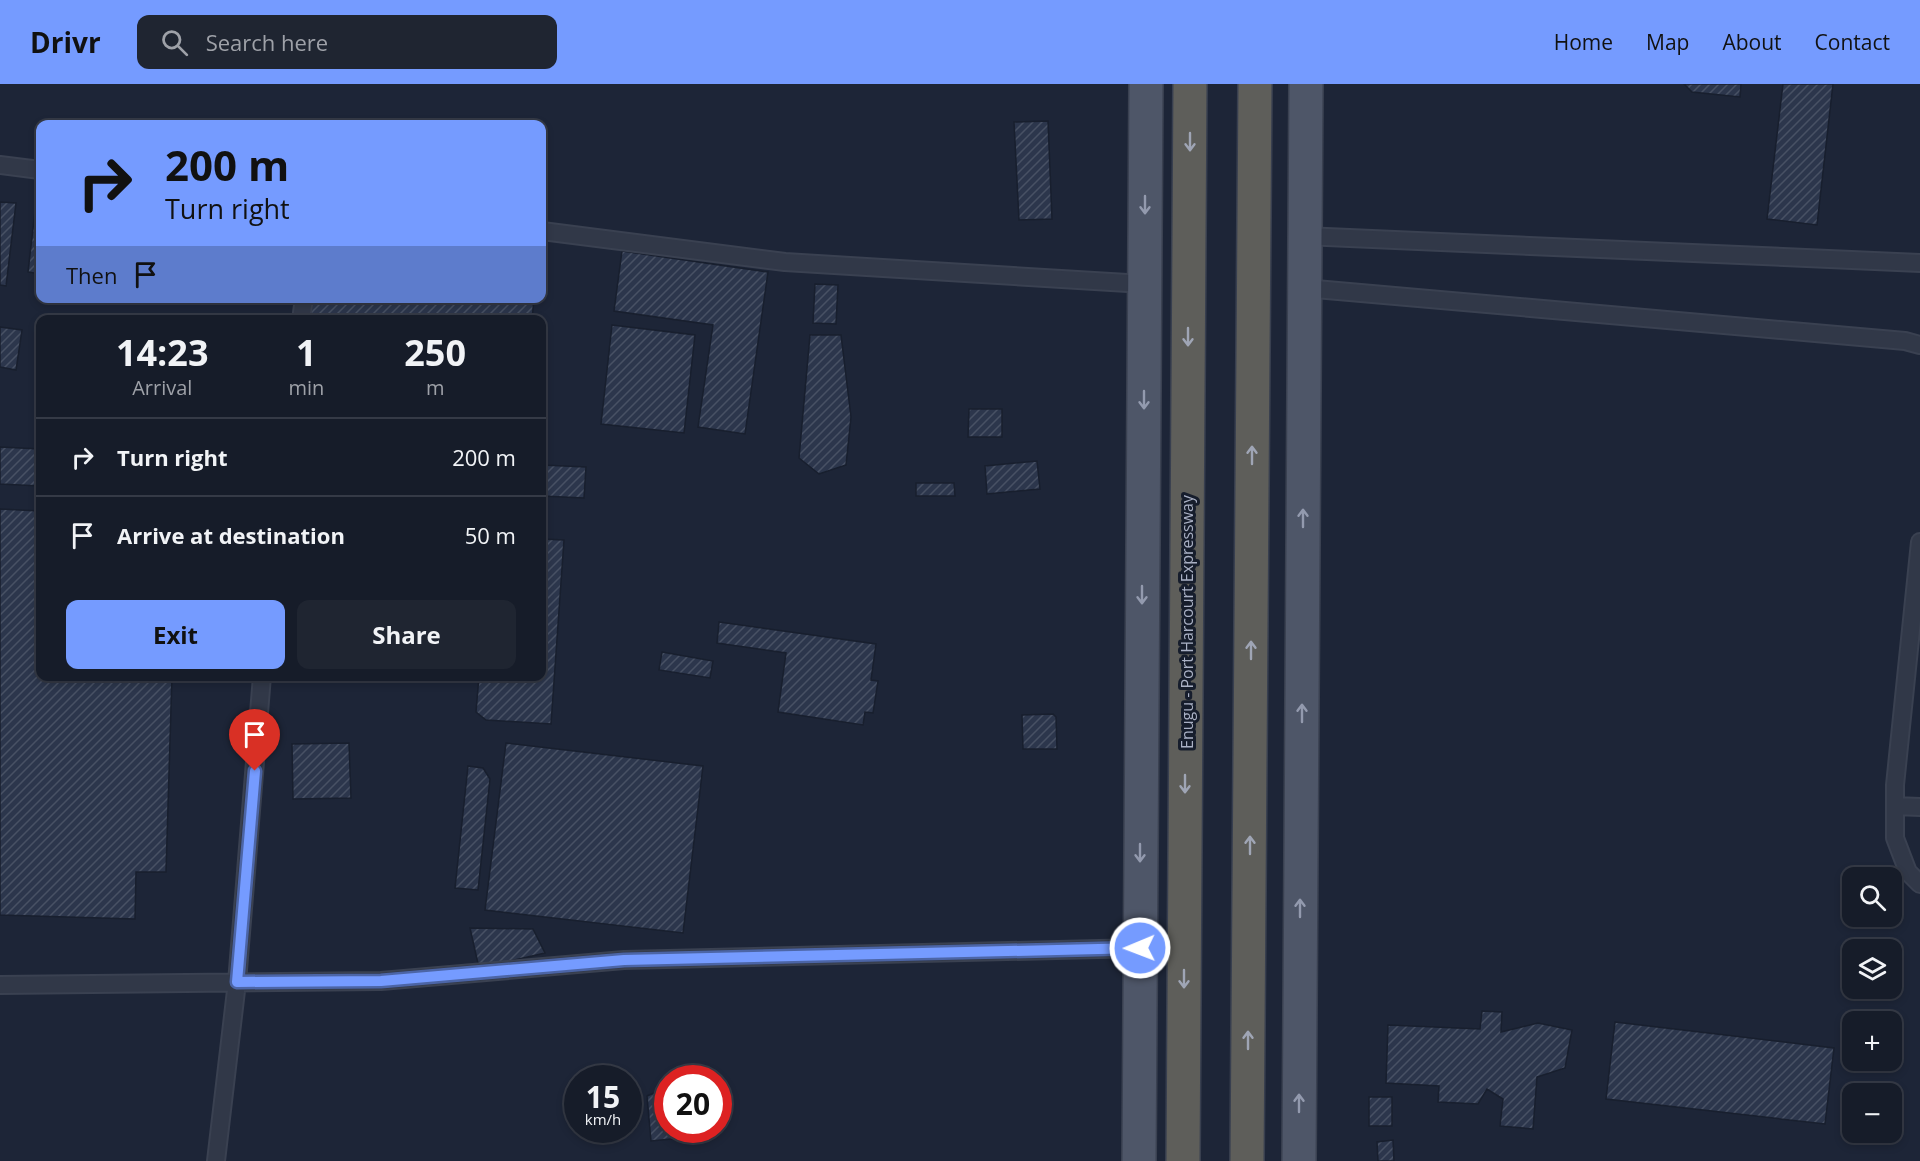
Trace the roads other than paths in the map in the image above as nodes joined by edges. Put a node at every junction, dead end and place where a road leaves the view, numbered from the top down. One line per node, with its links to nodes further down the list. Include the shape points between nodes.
1 (1146, 84): 10 (main road, one-way to 10)
2 (1190, 84): 23 (highway, Enugu - Port Harcourt Expressway, one-way to 23)
3 (1255, 84): 24 (highway, one-way to 3)
4 (1305, 84): 8 (main road)
5 (0, 165): 6 (lane)
6 (36, 170)
7 (546, 232): 10 (lane, via 785,262)
8 (1304, 236): 9 (lane); 11 (main road)
9 (1920, 263)
10 (1144, 285): 18 (main road, one-way to 18)
11 (1304, 288): 12 (lane); 25 (main road, one-way to 11)
12 (1920, 345)
13 (1920, 542): 15 (lane)
14 (262, 681): 19 (lane)
15 (1895, 806): 16 (lane); 17 (lane, via 1895,838 1908,872)
16 (1920, 807)
17 (1920, 884)
18 (1140, 948): 19 (lane, via 624,960 381,981); 22 (main road)
19 (237, 982): 20 (lane); 21 (lane)
20 (0, 985)
21 (216, 1161)
22 (1139, 1161)
23 (1183, 1161)
24 (1247, 1161)
25 (1299, 1161)

